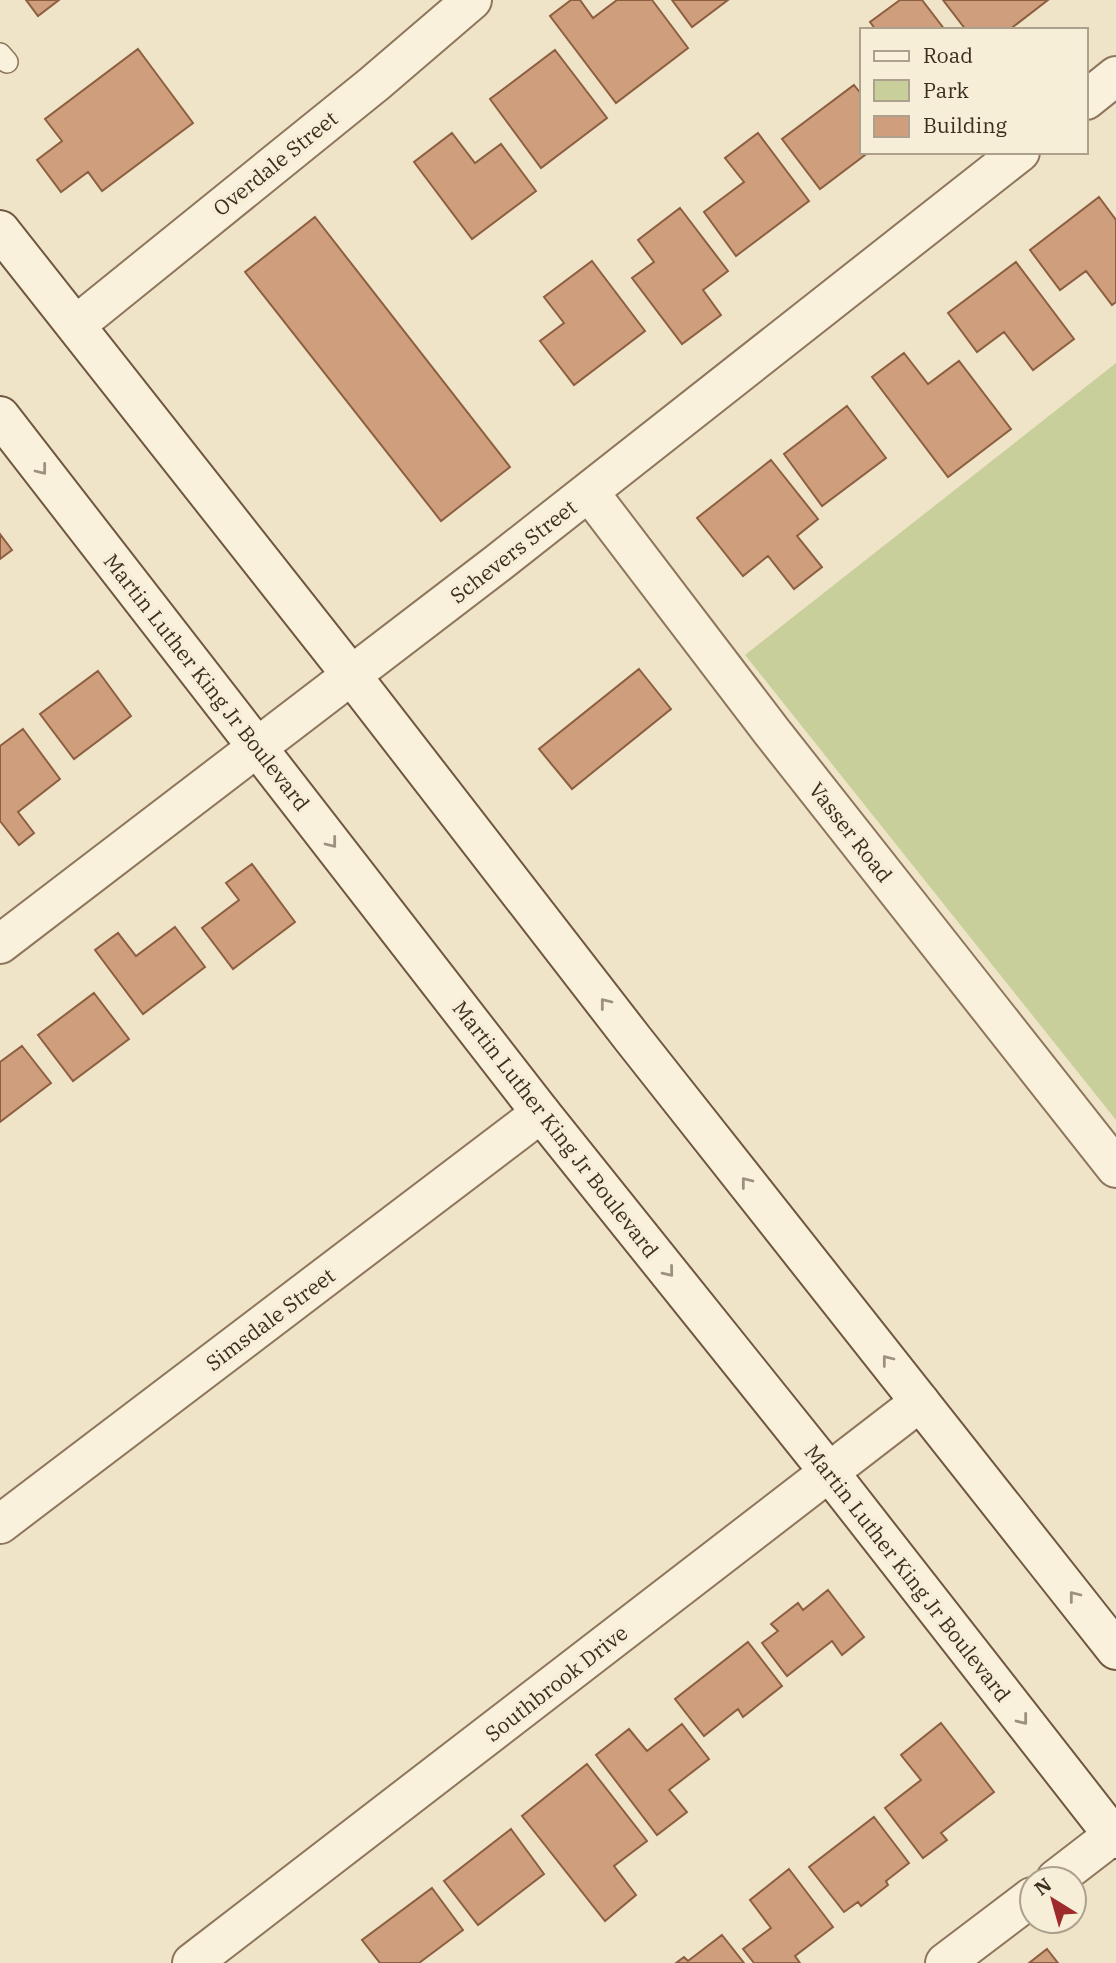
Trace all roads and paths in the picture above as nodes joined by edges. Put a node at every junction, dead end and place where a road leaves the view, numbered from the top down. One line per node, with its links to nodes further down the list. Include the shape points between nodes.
1 (472, 0): 6 (street, Overdale Street)
2 (1116, 76): 3 (street)
3 (1088, 98)
4 (1017, 154): 8 (street, Schevers Street)
5 (0, 230): 6 (street)
6 (76, 325): 9 (street)
7 (0, 416): 10 (street, Martin Luther King Jr Boulevard, one-way to 10)
8 (589, 492): 9 (street, Schevers Street); 13 (street, Vasser Road)
9 (352, 676): 10 (street, Schevers Street); 14 (street, one-way to 9)
10 (258, 747): 11 (street, Schevers Street); 12 (street, Martin Luther King Jr Boulevard, one-way to 12)
11 (0, 944)
12 (541, 1113): 15 (street, Martin Luther King Jr Boulevard, one-way to 15); 16 (street, Simsdale Street)
13 (1116, 1168)
14 (920, 1402): 15 (street, Southbrook Drive); 17 (street, one-way to 14)
15 (829, 1472): 18 (street, Martin Luther King Jr Boulevard, one-way to 18); 21 (street, Southbrook Drive)
16 (0, 1524)
17 (1116, 1650)
18 (1115, 1837): 19 (street)
19 (1076, 1865)
20 (1018, 1908): 22 (street)
21 (191, 1963)
22 (945, 1963)

